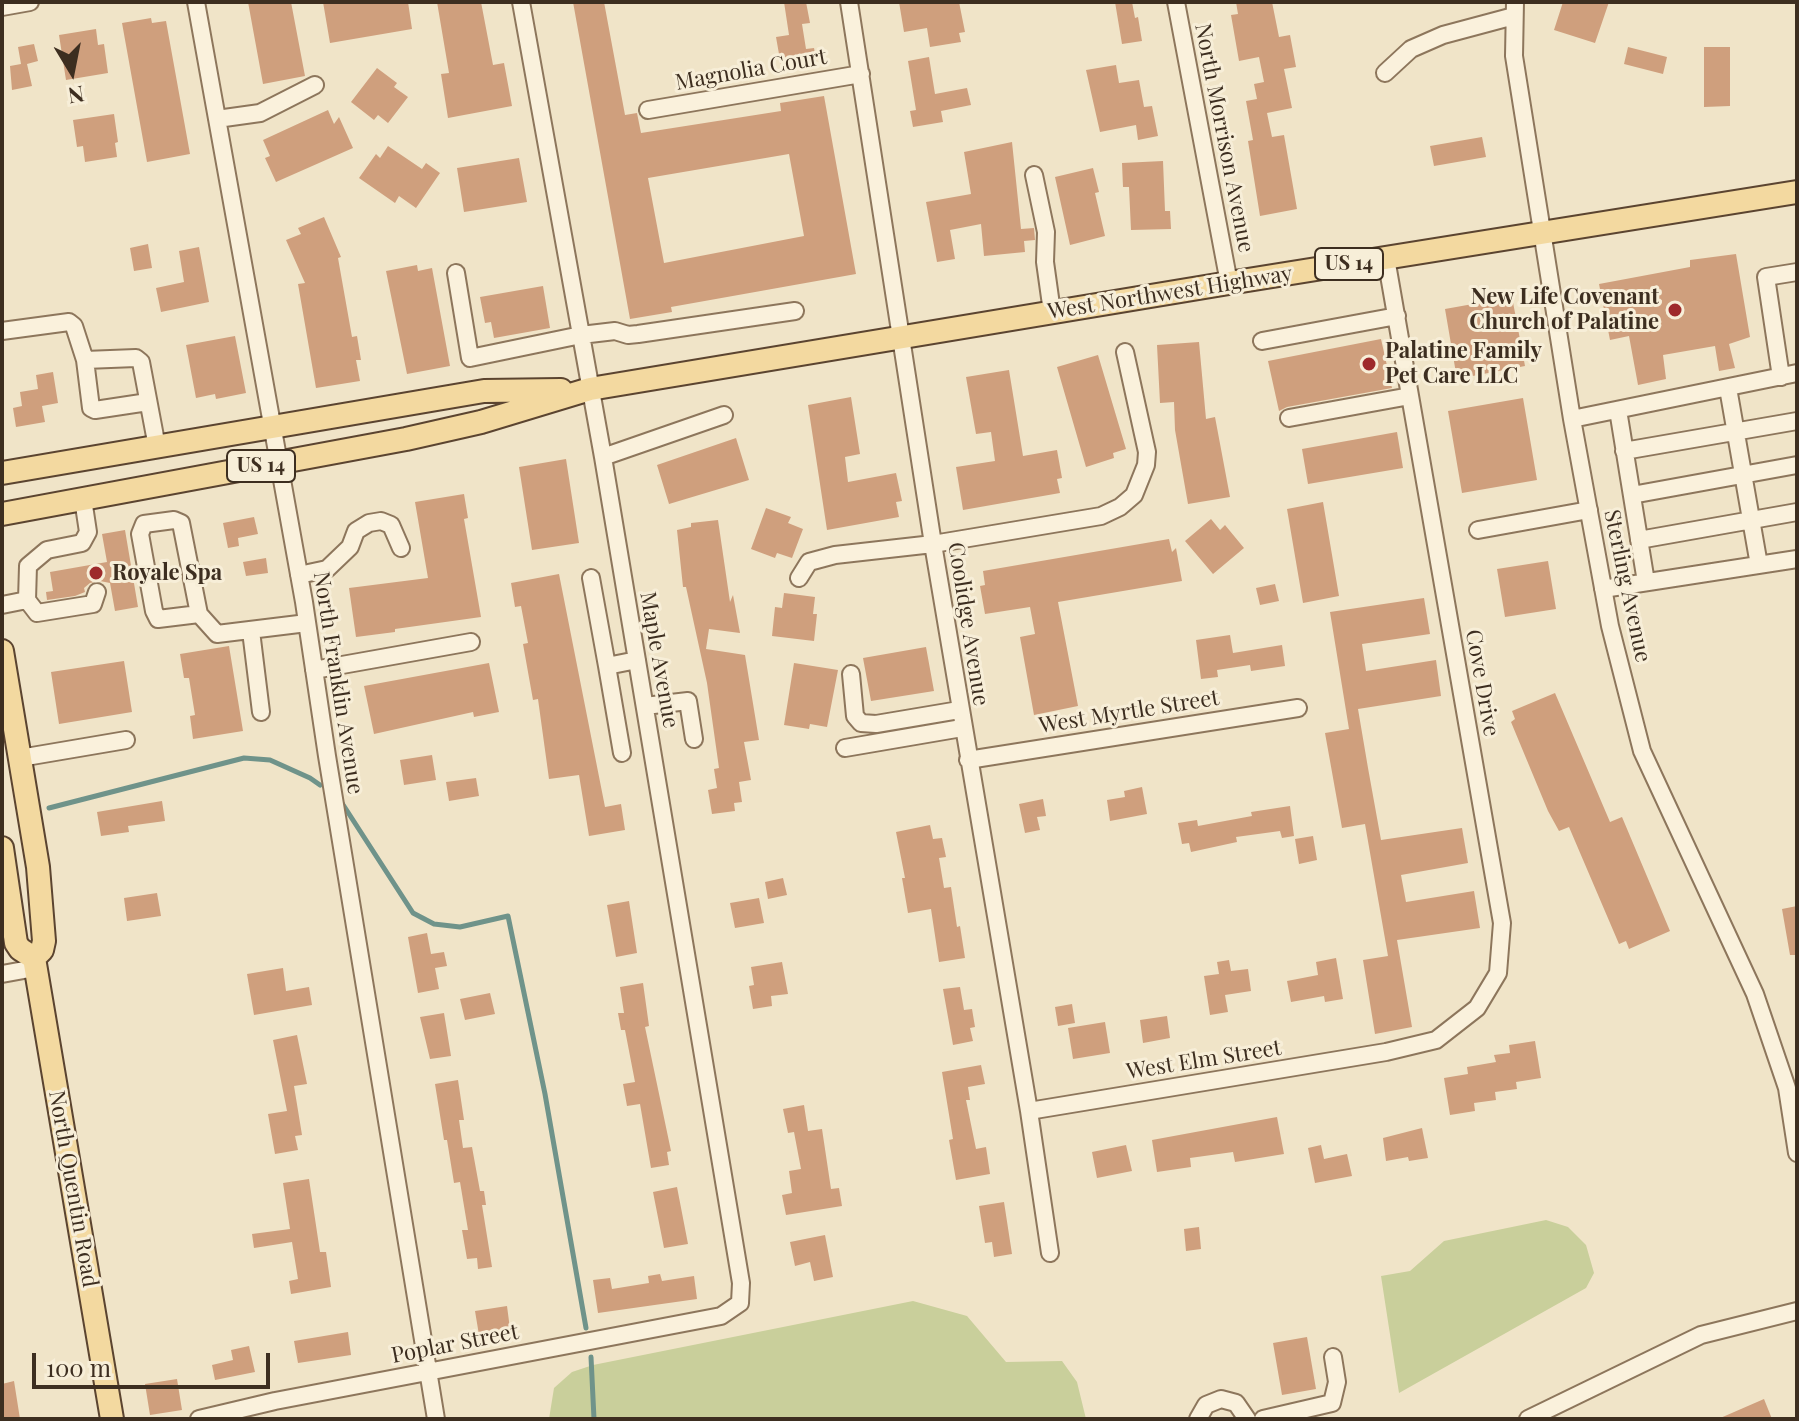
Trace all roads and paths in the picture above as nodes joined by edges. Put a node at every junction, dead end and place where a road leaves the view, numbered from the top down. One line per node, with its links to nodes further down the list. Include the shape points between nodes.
1 (30, 2): 6 (street)
2 (196, 2): 12 (street, North Franklin Avenue)
3 (521, 2): 24 (street, Maple Avenue)
4 (849, 2): 9 (street, Coolidge Avenue)
5 (1176, 2): 19 (street, North Morrison Avenue)
6 (2, 7)
7 (1514, 9): 8 (street, via 1411,49); 15 (street, Sterling Avenue, via 1514,56)
8 (1385, 73)
9 (861, 74): 11 (street, Magnolia Court); 25 (street, Coolidge Avenue)
10 (315, 85): 12 (street, via 260,113)
11 (648, 110)
12 (217, 119): 39 (street, North Franklin Avenue)
13 (1034, 175): 21 (street, via 1046,232)
14 (1797, 192): 15 (main road, West Northwest Highway / US 14)
15 (1543, 232): 16 (main road, West Northwest Highway / US 14); 37 (street, Sterling Avenue)
16 (1386, 258): 19 (main road, West Northwest Highway / US 14); 22 (street, Cove Drive)
17 (1797, 272): 29 (street, via 1766,277)
18 (456, 273): 24 (street, via 470,358)
19 (1229, 283): 21 (main road, West Northwest Highway / US 14)
20 (795, 311): 24 (street, via 638,334)
21 (1052, 312): 25 (main road, West Northwest Highway / US 14)
22 (1397, 316): 26 (street); 32 (street, Cove Drive)
23 (2, 331): 28 (street, via 69,322)
24 (581, 335): 31 (street, Maple Avenue)
25 (900, 338): 31 (main road, West Northwest Highway / US 14); 56 (street, Coolidge Avenue)
26 (1262, 341)
27 (1125, 352): 56 (street, via 1147,452 1134,495 1101,516)
28 (85, 360): 33 (street, via 136,358); 33 (street, via 91,408)
29 (1789, 375): 30 (street)
30 (1728, 388): 34 (street); 40 (street)
31 (590, 389): 39 (main road, West Northwest Highway / US 14, via 484,391); 43 (street, Maple Avenue); 44 (main road, West Northwest Highway / US 14, via 481,422)
32 (1410, 396): 36 (street); 91 (street, Cove Drive, via 1502,923 1498,973 1477,1008 1436,1040)
33 (148, 402): 41 (street)
34 (1618, 410): 37 (street); 42 (street)
35 (724, 415): 43 (street)
36 (1289, 418)
37 (1572, 419): 50 (street, Sterling Avenue)
38 (1797, 421): 40 (street)
39 (273, 427): 41 (main road, West Northwest Highway / US 14); 44 (street, North Franklin Avenue)
40 (1735, 432): 42 (street); 47 (street)
41 (157, 447): 46 (main road, West Northwest Highway / US 14)
42 (1624, 451): 48 (street)
43 (603, 457): 73 (street, Maple Avenue)
44 (279, 462): 49 (main road, West Northwest Highway / US 14); 60 (street, North Franklin Avenue)
45 (1797, 465): 47 (street)
46 (2, 473)
47 (1743, 476): 48 (street); 53 (street)
48 (1632, 495): 55 (street)
49 (83, 499): 52 (main road, West Northwest Highway / US 14); 66 (street, via 88,532 82,543 47,550 28,566)
50 (1589, 510): 54 (street); 64 (street, Sterling Avenue)
51 (1797, 512): 53 (street)
52 (2, 514)
53 (1751, 520): 55 (street); 59 (street)
54 (1478, 530)
55 (1639, 540): 63 (street)
56 (933, 544): 62 (street, via 835,555 809,562); 79 (street, Coolidge Avenue)
57 (401, 548): 60 (street, via 391,525 369,523 356,531 350,547 327,569)
58 (1797, 559): 59 (street)
59 (1759, 565): 63 (street)
60 (299, 575): 69 (street, North Franklin Avenue)
61 (591, 578): 74 (street)
62 (799, 578)
63 (1646, 582): 64 (street)
64 (1603, 589): 92 (street, Sterling Avenue, via 1642,751 1755,994)
65 (97, 592): 66 (street, via 93,604 37,613)
66 (27, 600): 67 (street)
67 (2, 605)
68 (199, 614): 68 (street, via 162,620 155,615 140,534 144,524 181,523); 70 (street, via 217,634)
69 (307, 623): 70 (street); 75 (street, North Franklin Avenue)
70 (251, 631): 80 (street)
71 (471, 642): 75 (street)
72 (2, 651): 86 (main road, North Quentin Road)
73 (637, 660): 74 (street); 77 (street, Maple Avenue)
74 (607, 666): 85 (street)
75 (314, 670): 99 (street, North Franklin Avenue)
76 (851, 674): 79 (street, via 855,716 861,723)
77 (645, 706): 82 (street, via 688,701); 97 (street, Maple Avenue, via 741,1283 740,1303)
78 (1298, 708): 87 (street, West Myrtle Street)
79 (959, 710): 81 (street, Coolidge Avenue)
80 (261, 712)
81 (962, 728): 84 (street); 87 (street, Coolidge Avenue)
82 (694, 739)
83 (126, 740): 86 (street)
84 (845, 748)
85 (622, 753)
86 (20, 758): 89 (main road, North Quentin Road, via 44,941)
87 (968, 760): 93 (street, Coolidge Avenue)
88 (2, 848): 89 (main road, North Quentin Road, via 16,943)
89 (34, 963): 90 (street); 100 (main road, North Quentin Road)
90 (2, 974)
91 (1386, 1052): 93 (street, West Elm Street)
92 (1792, 1087): 94 (street, Sterling Avenue)
93 (1029, 1111): 95 (street, Coolidge Avenue)
94 (1797, 1153)
95 (1050, 1253)
96 (1797, 1311): 106 (street, via 1701,1335)
97 (721, 1316): 99 (street, Poplar Street)
98 (1333, 1357): 105 (street, via 1337,1382 1332,1403)
99 (429, 1371): 101 (street, Poplar Street); 102 (street, North Franklin Avenue)
100 (112, 1419)
101 (199, 1419)
102 (436, 1419)
103 (1198, 1419): 104 (street, via 1206,1405 1221,1399 1236,1403)
104 (1247, 1419)
105 (1263, 1419)
106 (1528, 1419)

